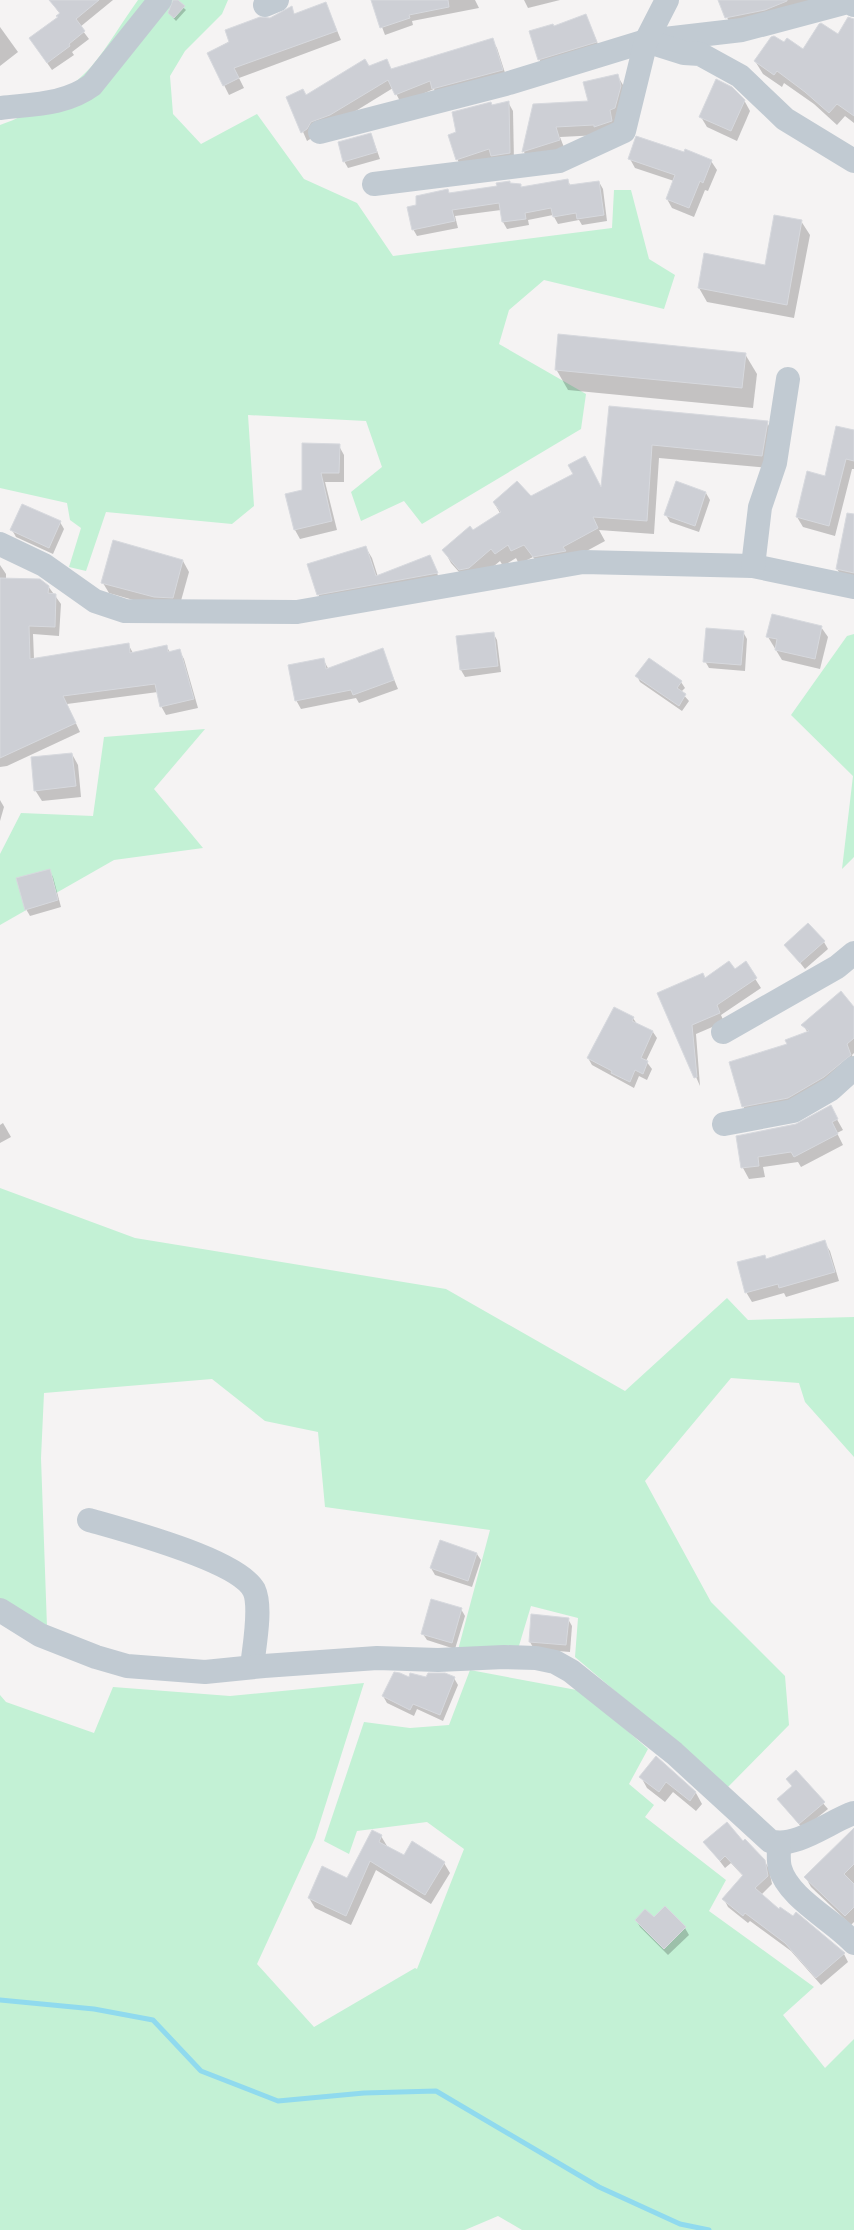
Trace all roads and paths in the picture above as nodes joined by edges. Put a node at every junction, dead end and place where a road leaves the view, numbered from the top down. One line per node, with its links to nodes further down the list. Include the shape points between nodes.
1 (160, 0): 5 (street, via 92,85 78,95 52,102)
2 (667, 0): 4 (street)
3 (854, 5): 4 (street, via 848,2 742,30)
4 (646, 42): 6 (street, via 509,83); 7 (street, via 684,54 700,54 740,76 785,118); 8 (street, via 624,130 559,161)
5 (0, 108)
6 (320, 132)
7 (854, 161)
8 (374, 184)
9 (788, 379): 11 (street, via 775,463 760,507)
10 (0, 544): 11 (street, via 44,565 95,602 125,611 297,612 583,562)
11 (753, 566): 12 (street)
12 (854, 588)
13 (854, 952): 14 (street, via 837,967)
14 (723, 1032)
15 (854, 1068): 16 (street, via 831,1089 793,1111)
16 (724, 1124)
17 (90, 1520): 19 (street, via 160,1541 225,1567 245,1579 254,1591 257,1606)
18 (0, 1610): 19 (street, via 40,1634 126,1666 205,1672)
19 (252, 1667): 21 (street, via 377,1658 438,1660 504,1656 556,1662 674,1753 770,1841)
20 (853, 1815): 21 (street, via 794,1841)
21 (779, 1844): 22 (street, via 783,1878)
22 (854, 1943)

